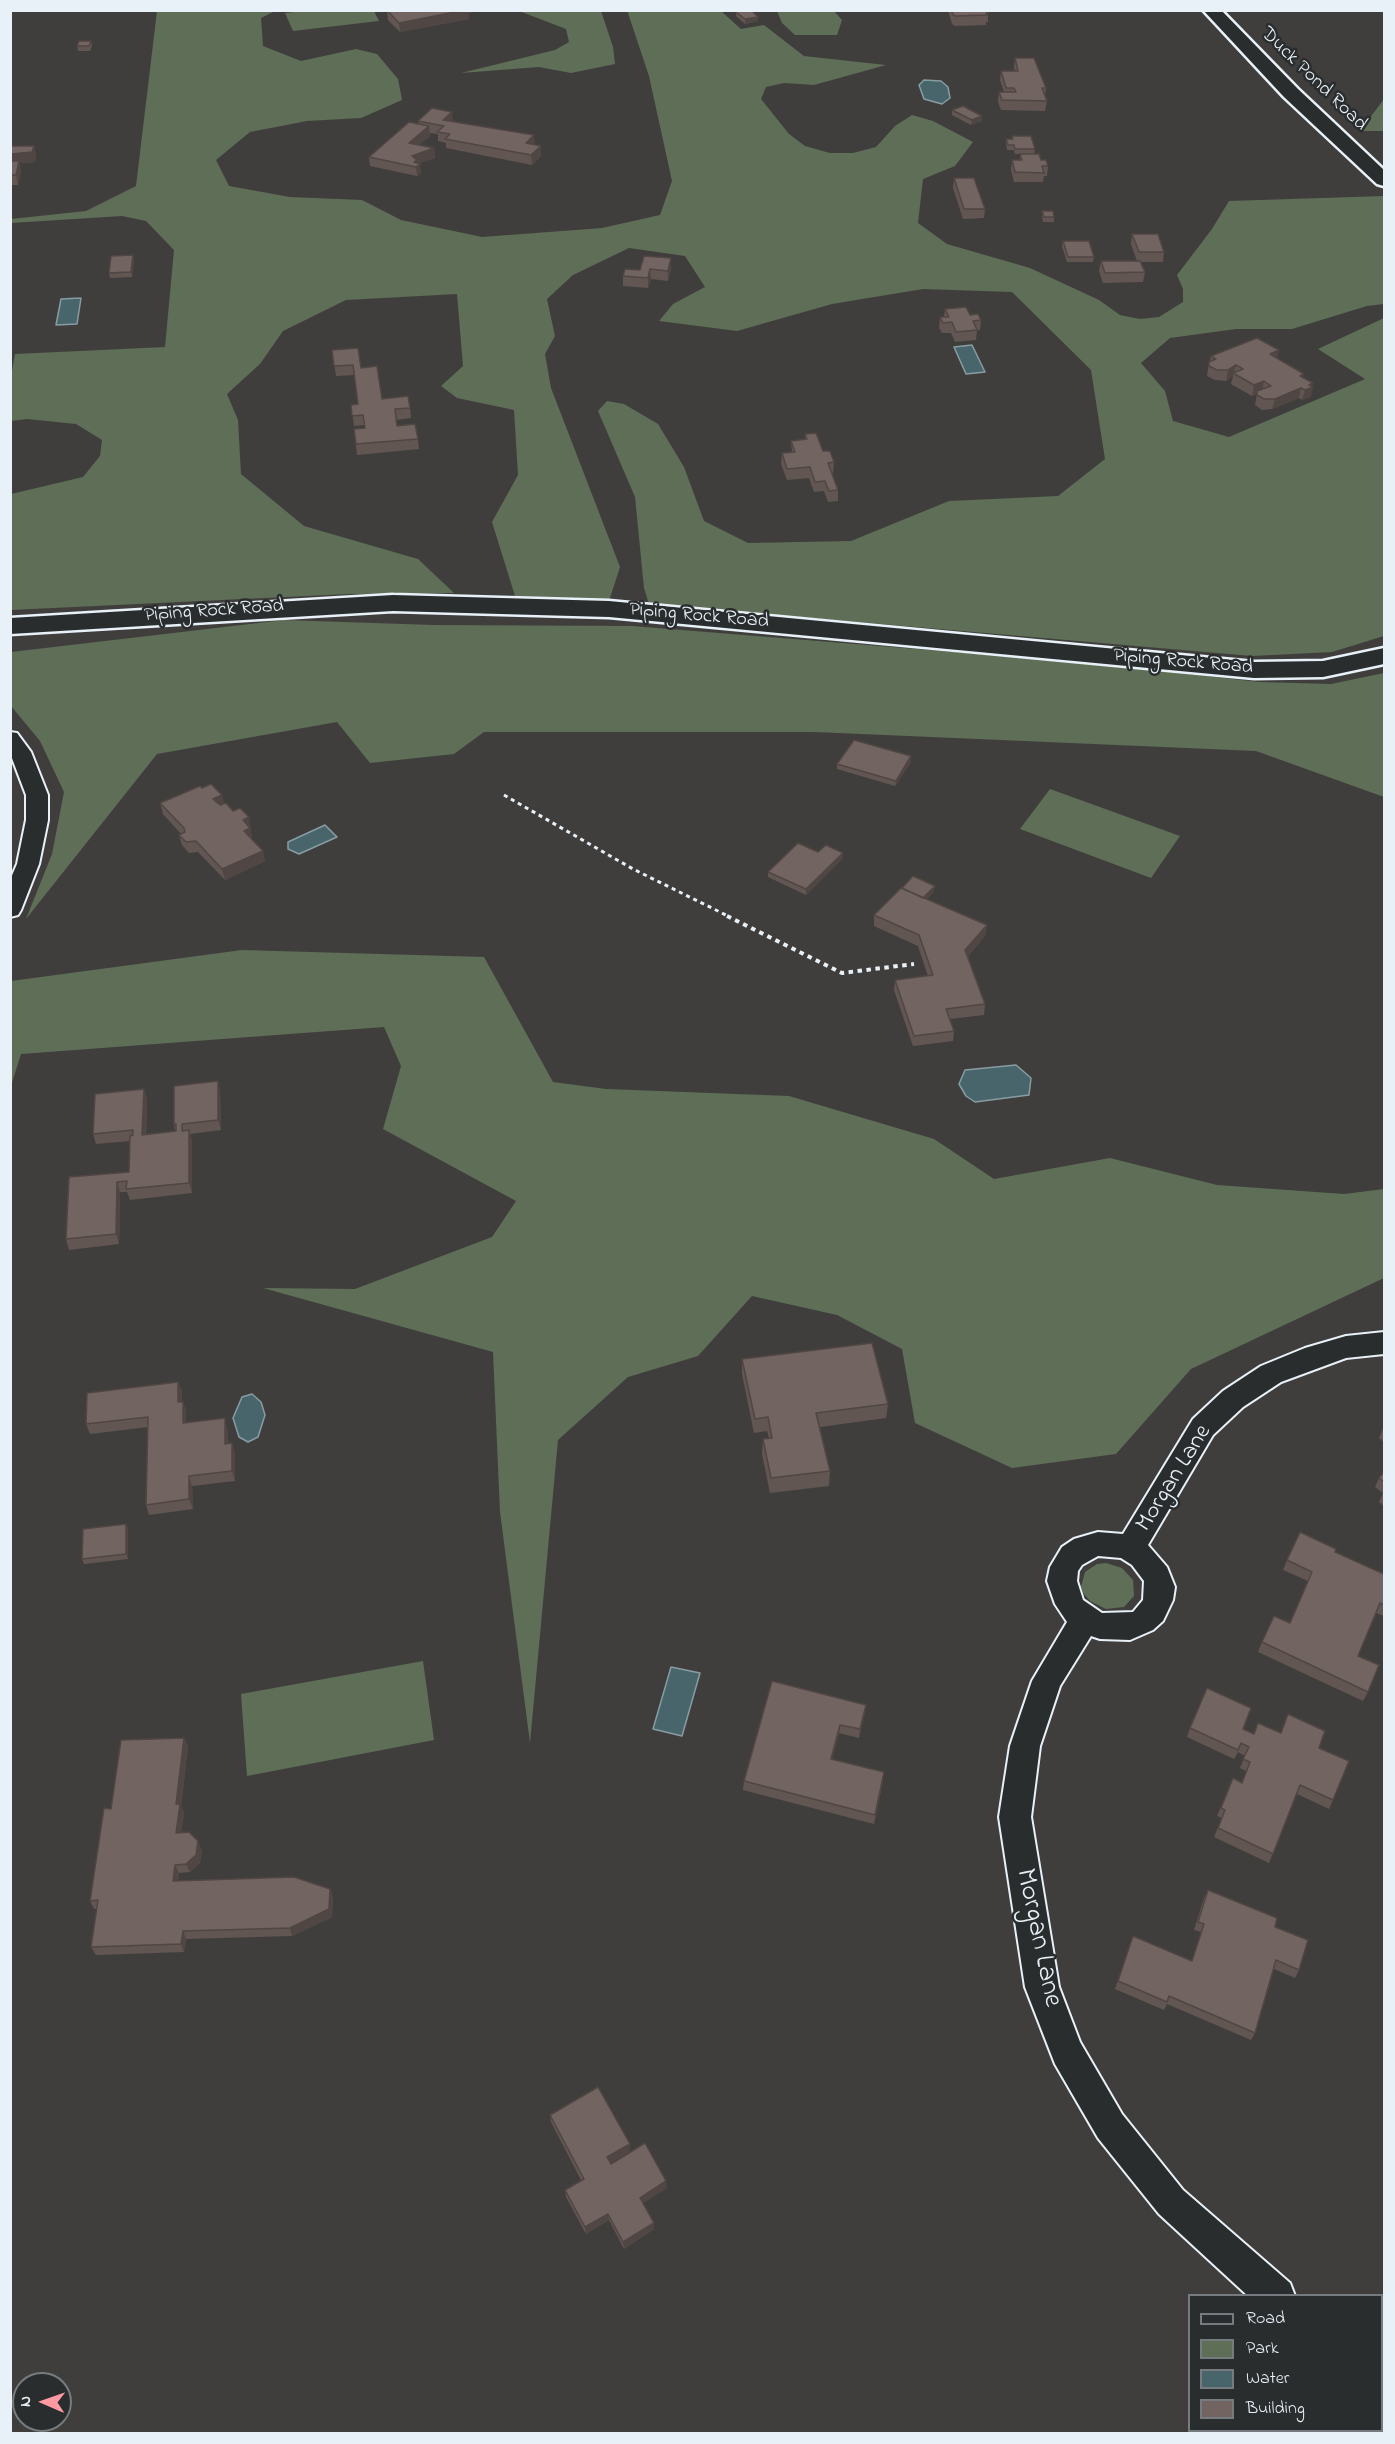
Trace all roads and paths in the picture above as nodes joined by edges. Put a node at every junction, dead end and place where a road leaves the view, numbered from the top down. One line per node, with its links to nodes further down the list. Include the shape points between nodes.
1 (1211, 10): 2 (street, Duck Pond Road, via 1291,93)
2 (1384, 180)
3 (10, 626): 4 (street, Piping Rock Road, via 393,603 609,609 1254,670 1323,669)
4 (1384, 656)
5 (10, 738): 7 (street, via 21,752 37,795 37,820 28,864)
6 (504, 795): 8 (path, via 633,869 842,973)
7 (10, 910)
8 (914, 964)
9 (1384, 1343): 10 (street, Morgan Lane, via 1346,1347 1314,1356 1271,1374 1233,1399 1203,1427)
10 (1130, 1549): 11 (street, Morgan Lane, via 1098,1544 1078,1552 1064,1568 1065,1596); 11 (street, Morgan Lane, via 1142,1556 1157,1576 1160,1587 1153,1612 1130,1627 1115,1628)
11 (1086, 1619): 12 (street, Morgan Lane, via 1047,1681 1025,1746 1016,1817 1041,1987 1067,2052 1110,2126 1171,2202)
12 (1276, 2294)

